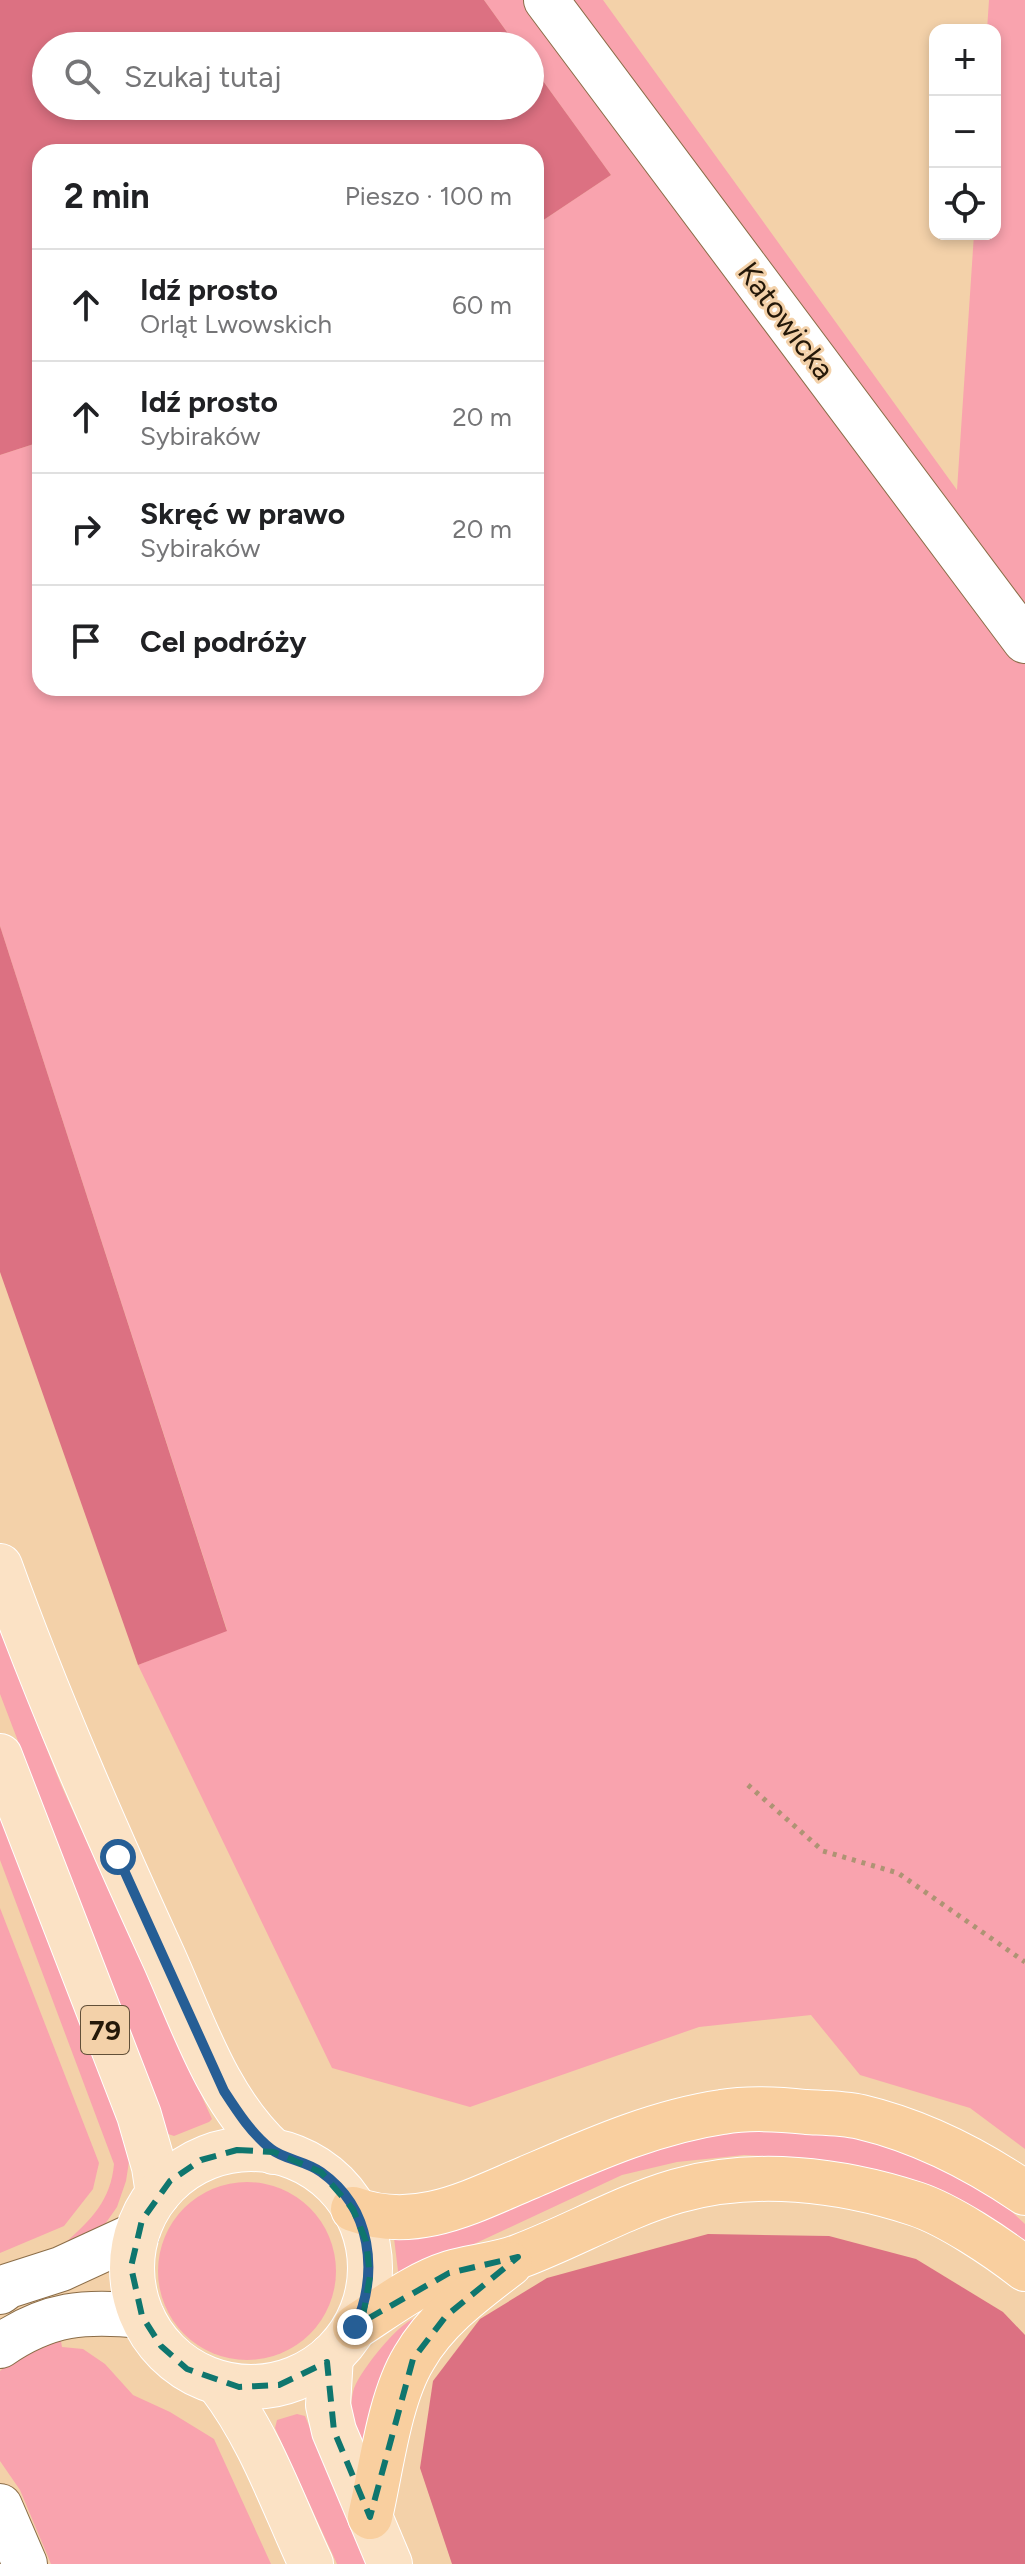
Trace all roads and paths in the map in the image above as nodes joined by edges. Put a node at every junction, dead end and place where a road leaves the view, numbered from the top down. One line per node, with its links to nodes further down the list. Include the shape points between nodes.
1 (546, 0): 2 (lane, Katowicka)
2 (1025, 641)
3 (0, 1566): 7 (main road, via 55,1710 224,2091)
4 (0, 1756): 9 (main road, 79, via 139,2115)
5 (748, 1785): 6 (path, via 823,1851 898,1873)
6 (1025, 1962)
7 (274, 2152): 9 (main road, via 237,2150 210,2157 185,2169); 10 (main road, via 321,2172)
8 (1025, 2193): 10 (highway, via 978,2162 920,2135 859,2116 775,2109 723,2112 662,2126 429,2215 389,2218)
9 (158, 2194): 11 (main road)
10 (353, 2209): 16 (main road, via 366,2241 370,2276 364,2302)
11 (137, 2234): 14 (lane); 15 (main road, via 131,2267)
12 (518, 2257): 13 (highway, via 676,2192 717,2182 784,2179 844,2186 918,2205); 16 (highway, via 423,2284); 19 (highway, via 446,2316 413,2359 391,2423)
13 (1025, 2269)
14 (0, 2292)
15 (142, 2316): 17 (lane, via 73,2314 25,2329); 18 (main road, via 173,2359)
16 (343, 2341): 18 (main road, via 315,2369 279,2385); 19 (main road, via 328,2405)
17 (0, 2346)
18 (219, 2384): 20 (main road, via 248,2428)
19 (370, 2517): 21 (main road)
20 (311, 2564)
21 (390, 2564)

